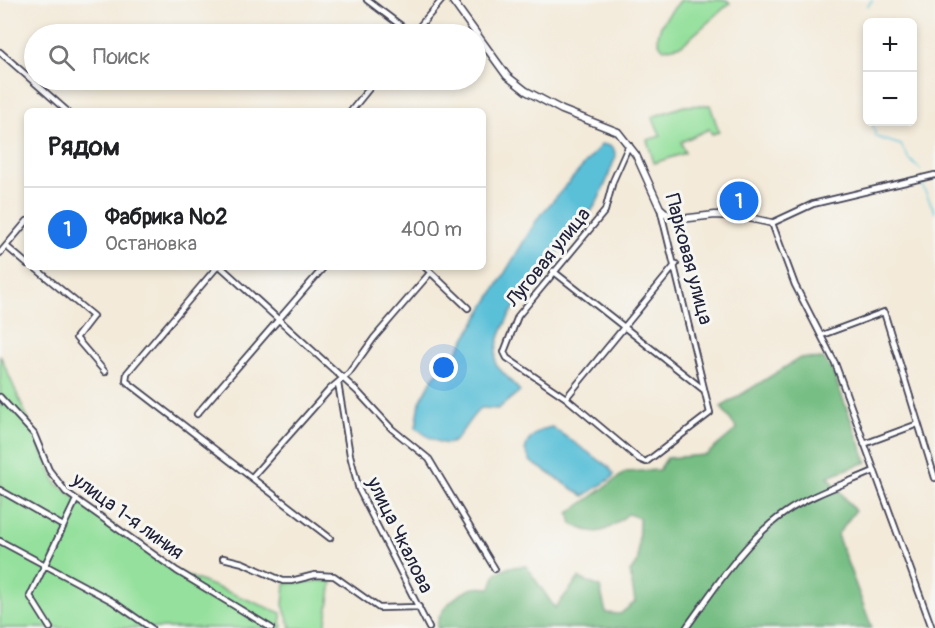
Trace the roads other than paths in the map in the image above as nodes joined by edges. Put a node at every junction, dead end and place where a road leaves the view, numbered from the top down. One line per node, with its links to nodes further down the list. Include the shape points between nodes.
1 (367, 0): 4 (street)
2 (442, 0): 5 (street)
3 (452, 0): 6 (street, Парковая улица)
4 (399, 24)
5 (421, 24)
6 (469, 24)
7 (486, 47): 14 (street, Парковая улица, via 507,76 526,91 562,110 609,127)
8 (0, 52): 9 (street)
9 (24, 73)
10 (43, 90): 12 (street)
11 (368, 90): 13 (street)
12 (64, 108)
13 (353, 108)
14 (629, 145): 16 (street, Парковая улица); 28 (street, Луговая улица, via 604,211)
15 (935, 175): 17 (street, via 813,204)
16 (660, 208): 17 (street, via 681,219 716,215); 22 (street, Парковая улица)
17 (772, 223): 33 (street, via 795,285)
18 (24, 225): 19 (street)
19 (6, 246): 20 (street); 21 (street)
20 (0, 253)
21 (24, 261)
22 (676, 264): 32 (street); 37 (street, Парковая улица)
23 (38, 270): 34 (street, via 93,316 76,338)
24 (216, 270): 44 (street, via 127,373 126,381)
25 (223, 270): 31 (street)
26 (321, 270): 31 (street)
27 (428, 270): 29 (street)
28 (553, 271): 32 (street); 39 (street, Луговая улица, via 514,322 504,354)
29 (430, 273): 30 (street); 35 (street)
30 (468, 308)
31 (280, 319): 35 (street); 40 (street)
32 (626, 326): 37 (street); 39 (street)
33 (822, 335): 41 (street, via 884,312); 42 (street)
34 (105, 372)
35 (343, 379): 36 (street); 53 (street, via 392,429 429,459)
36 (338, 383): 44 (street); 54 (street, улица Чкалова, via 358,490)
37 (704, 390): 39 (street, Парковая улица, via 710,412 646,462)
38 (0, 397): 47 (street, улица 1-я линия, via 31,429 54,480)
39 (566, 398)
40 (197, 414)
41 (918, 424): 42 (street); 45 (street)
42 (864, 444): 43 (street)
43 (874, 471): 59 (street, via 802,502 764,529); 60 (street)
44 (252, 477): 49 (street)
45 (935, 478)
46 (0, 490): 48 (street)
47 (76, 501): 48 (street); 57 (street, улица 1-я линия, via 177,571)
48 (63, 526): 52 (street)
49 (330, 538)
50 (0, 541): 52 (street)
51 (223, 558): 54 (street, via 283,581 334,576 379,608)
52 (45, 565): 55 (street, via 30,596); 56 (street, via 112,601)
53 (495, 569)
54 (419, 607): 58 (street, улица Чкалова)
55 (50, 628)
56 (151, 628)
57 (271, 628)
58 (429, 628)
59 (686, 628)
60 (932, 628)

